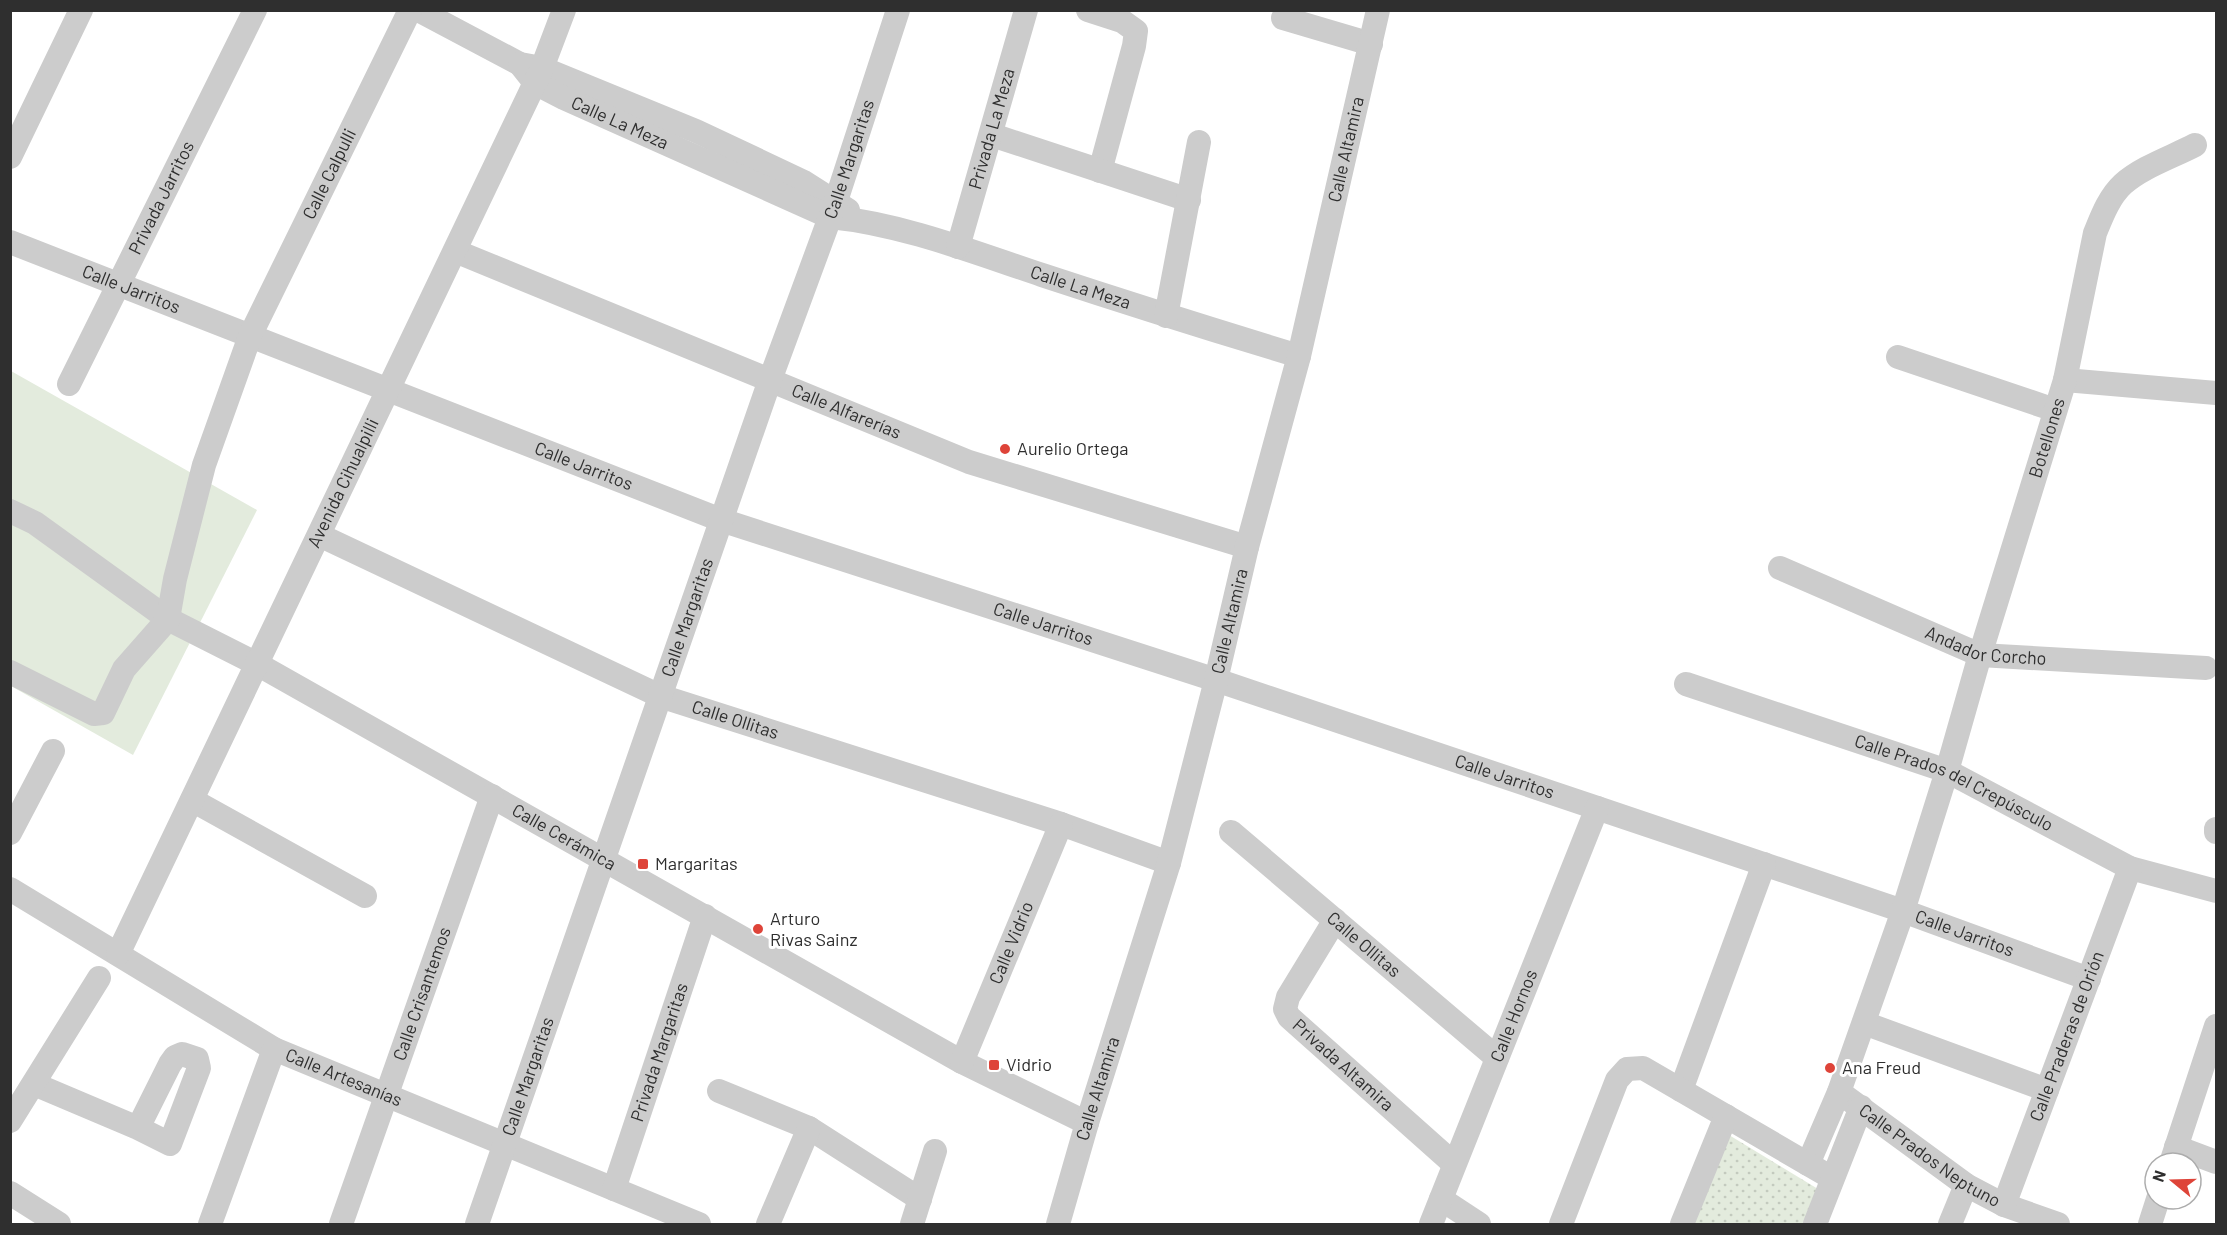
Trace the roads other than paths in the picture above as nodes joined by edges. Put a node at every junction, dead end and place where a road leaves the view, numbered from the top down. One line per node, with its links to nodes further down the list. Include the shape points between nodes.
1 (81, 10): 16 (street)
2 (255, 10): 23 (street, Privada Jarritos)
3 (410, 10): 25 (street, Calle Calpulli)
4 (418, 10): 12 (street, Calle La Meza)
5 (564, 10): 12 (street, Avenida Cihualpilli)
6 (898, 10): 19 (street, Calle Margaritas)
7 (1026, 10): 13 (street, Privada La Meza)
8 (1088, 10): 17 (street, via 1122,21 1136,31)
9 (1378, 10): 11 (street, Calle Altamira)
10 (1283, 18): 11 (street)
11 (1371, 44): 26 (street, Calle Altamira)
12 (533, 72): 19 (street, Calle La Meza, via 564,98); 22 (street, Avenida Cihualpilli)
13 (992, 135): 17 (street); 21 (street, Privada La Meza)
14 (1199, 142): 18 (street)
15 (2195, 145): 29 (street, Botellones, via 2133,176 2103,212 2095,233)
16 (10, 157)
17 (1100, 171): 18 (street)
18 (1189, 200): 24 (street)
19 (833, 209): 21 (street, Calle La Meza); 28 (street, Calle Margaritas)
20 (10, 242): 23 (street, Calle Jarritos)
21 (958, 247): 24 (street, Calle La Meza)
22 (455, 251): 28 (street, Calle Alfarerías); 31 (street, Avenida Cihualpilli)
23 (118, 284): 25 (street, Calle Jarritos); 30 (street, Privada Jarritos)
24 (1166, 316): 26 (street, Calle La Meza)
25 (250, 336): 31 (street, Calle Jarritos); 39 (street, Calle Calpulli, via 204,465)
26 (1299, 356): 37 (street, Calle Altamira)
27 (1898, 357): 33 (street)
28 (770, 380): 35 (street, Calle Margaritas); 37 (street, Calle Alfarerías, via 969,462)
29 (2065, 380): 32 (street); 33 (street, Botellones)
30 (69, 384)
31 (388, 390): 35 (street, Calle Jarritos); 36 (street, Avenida Cihualpilli)
32 (2217, 393)
33 (2055, 410): 40 (street, Botellones)
34 (10, 511): 39 (street, Calle Cerámica, via 34,523)
35 (721, 520): 44 (street, Calle Jarritos); 46 (street, Calle Margaritas)
36 (319, 535): 41 (street, Avenida Cihualpilli); 46 (street, Calle Ollitas)
37 (1247, 547): 44 (street, Calle Altamira)
38 (1780, 568): 40 (street, Andador Corcho)
39 (168, 619): 41 (street, Calle Cerámica); 43 (street, via 124,669 103,712 94,714)
40 (1980, 655): 42 (street, Andador Corcho); 48 (street, Botellones)
41 (257, 664): 49 (street, Calle Cerámica); 50 (street, Avenida Cihualpilli)
42 (2206, 668)
43 (10, 672)
44 (1216, 680): 51 (street, Calle Jarritos); 56 (street, Calle Altamira)
45 (1686, 684): 48 (street, Calle Prados del Crepúsculo)
46 (660, 696): 52 (street, Calle Ollitas); 55 (street, Calle Margaritas)
47 (53, 751): 54 (street)
48 (1947, 771): 58 (street, Calle Prados del Crepúsculo); 62 (street, Botellones)
49 (492, 796): 55 (street, Calle Cerámica); 78 (street, Calle Crisantemos)
50 (192, 800): 61 (street); 65 (street, Avenida Cihualpilli)
51 (1597, 808): 57 (street, Calle Jarritos); 71 (street, Calle Hornos)
52 (1061, 824): 56 (street, Calle Ollitas); 72 (street, Calle Vidrio)
53 (1231, 832): 64 (street, Calle Ollitas)
54 (10, 833)
55 (604, 859): 63 (street, Calle Cerámica); 85 (street, Calle Margaritas)
56 (1169, 862): 82 (street, Calle Altamira)
57 (1764, 864): 62 (street, Calle Jarritos); 74 (street)
58 (2130, 868): 60 (street, Calle Prados del Crepúsculo); 67 (street, Calle Praderas de Orión)
59 (10, 890): 65 (street, Calle Artesanías)
60 (2217, 891)
61 (365, 896)
62 (1903, 911): 67 (street, Calle Jarritos); 68 (street, Botellones)
63 (705, 916): 72 (street, Calle Cerámica); 92 (street, Privada Margaritas)
64 (1335, 920): 71 (street, Calle Ollitas); 88 (street, Privada Altamira, via 1288,997 1285,1009 1289,1017)
65 (118, 954): 70 (street, Calle Artesanías)
66 (99, 978): 73 (street)
67 (2089, 979): 75 (street, Calle Praderas de Orión)
68 (1864, 1023): 75 (street); 77 (street, Botellones)
69 (2215, 1033): 87 (street)
70 (274, 1049): 78 (street, Calle Artesanías); 99 (street)
71 (1497, 1058): 88 (street, Calle Hornos)
72 (962, 1062): 82 (street, Calle Cerámica)
73 (34, 1084): 81 (street); 83 (street)
74 (1681, 1090): 80 (street); 108 (street, via 1643,1068 1627,1069 1617,1080)
75 (2047, 1090): 96 (street, Calle Praderas de Orión)
76 (719, 1091): 84 (street)
77 (1839, 1092): 79 (street, Calle Prados Neptuno); 89 (street, Botellones)
78 (386, 1096): 85 (street, Calle Artesanías); 100 (street, Calle Crisantemos)
79 (1861, 1107): 90 (street); 91 (street, Calle Prados Neptuno)
80 (1726, 1116): 89 (street); 109 (street)
81 (10, 1122)
82 (1087, 1123): 105 (street, Calle Altamira)
83 (138, 1128): 83 (street, via 170,1144 199,1068 197,1059 182,1054 175,1057)
84 (809, 1128): 94 (street); 103 (street)
85 (505, 1144): 92 (street, Calle Artesanías); 101 (street, Calle Margaritas)
86 (935, 1150): 94 (street)
87 (2174, 1151)
88 (1454, 1164): 95 (street, Calle Hornos)
89 (1808, 1164): 90 (street)
90 (1832, 1178): 110 (street)
91 (1966, 1185): 96 (street, Calle Prados Neptuno); 111 (street)
92 (614, 1189): 97 (street, Calle Artesanías)
93 (10, 1193): 98 (street)
94 (920, 1199): 104 (street)
95 (1441, 1199): 106 (street, Calle Hornos); 107 (street)
96 (2004, 1205): 112 (street, Calle Prados Neptuno)
97 (664, 1217): 102 (street, Calle Artesanías)
98 (59, 1224)
99 (210, 1224)
100 (341, 1224)
101 (477, 1224)
102 (699, 1224)
103 (768, 1224)
104 (912, 1224)
105 (1058, 1224)
106 (1431, 1224)
107 (1479, 1224)
108 (1561, 1224)
109 (1682, 1224)
110 (1815, 1224)
111 (1950, 1224)
112 (2058, 1224)

